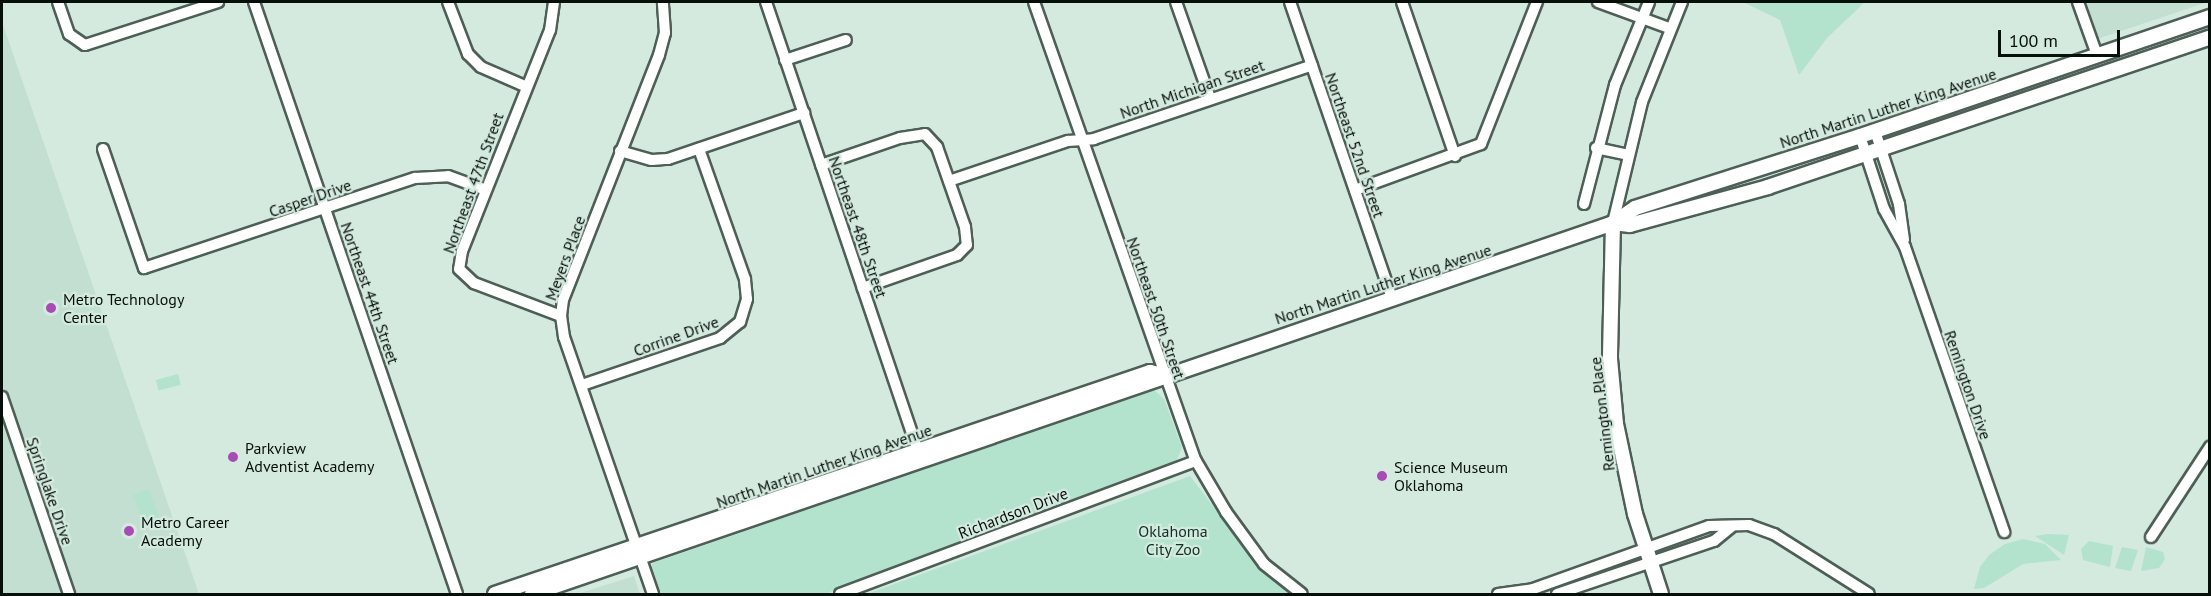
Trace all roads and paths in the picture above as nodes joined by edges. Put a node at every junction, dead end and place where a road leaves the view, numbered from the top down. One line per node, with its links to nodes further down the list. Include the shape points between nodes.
1 (58, 2): 2 (street, via 69,34 85,45)
2 (218, 2)
3 (254, 2): 44 (street, Northeast 44th Street)
4 (448, 2): 25 (street, via 468,54 481,67)
5 (554, 2): 25 (street, Northeast 47th Street, via 550,30)
6 (663, 2): 35 (street, Meyers Place, via 665,33 659,55)
7 (766, 2): 23 (street, Northeast 48th Street)
8 (1034, 2): 30 (street, Northeast 50th Street)
9 (1176, 2): 26 (street)
10 (1290, 2): 24 (street, Northeast 52nd Street)
11 (1402, 2): 38 (street)
12 (1537, 2): 38 (street, via 1487,135 1476,148)
13 (1598, 2): 18 (street)
14 (1649, 2): 18 (street)
15 (1682, 2): 19 (street)
16 (2078, 2): 22 (street)
17 (2210, 17): 22 (main road, North Martin Luther King Avenue)
18 (1641, 18): 19 (street); 32 (street)
19 (1669, 28): 36 (street, via 1645,93)
20 (2210, 37): 34 (main road, North Martin Luther King Avenue)
21 (846, 40): 23 (street)
22 (2097, 55): 28 (main road, North Martin Luther King Avenue)
23 (785, 60): 27 (street, Northeast 48th Street)
24 (1312, 65): 26 (street, North Michigan Street); 42 (street, Northeast 52nd Street)
25 (525, 86): 41 (street, Northeast 47th Street)
26 (1210, 99): 30 (street, North Michigan Street)
27 (804, 113): 31 (street); 39 (street, Northeast 48th Street)
28 (1875, 131): 29 (main road, North Martin Luther King Avenue); 34 (street, Remington Drive)
29 (1860, 136): 37 (street, Remington Drive); 45 (main road, North Martin Luther King Avenue, via 1635,208)
30 (1082, 140): 40 (street, North Michigan Street, via 1068,141); 50 (street, Northeast 50th Street)
31 (699, 148): 35 (street, via 660,160); 51 (street, Corrine Drive, via 745,279 747,298 740,322 720,338)
32 (1596, 148): 36 (street); 43 (street)
33 (103, 149): 44 (street, Casper Drive, via 144,268)
34 (1881, 149): 37 (main road, North Martin Luther King Avenue); 46 (street, Remington Drive, via 1899,204)
35 (620, 151): 49 (street, Meyers Place, via 563,300)
36 (1629, 155): 45 (street)
37 (1866, 155): 45 (main road, North Martin Luther King Avenue, via 1630,225); 46 (street, Remington Drive, via 1884,209)
38 (1455, 156): 42 (street)
39 (821, 165): 40 (street, via 907,136 925,134 937,147); 47 (street, Northeast 48th Street)
40 (949, 182): 47 (street, via 968,238 966,248 947,260)
41 (486, 190): 44 (street, Casper Drive, via 438,175 416,178); 49 (street, Northeast 47th Street, via 462,250 462,274 474,283)
42 (1355, 190): 48 (street, Northeast 52nd Street)
43 (1584, 204)
44 (325, 208): 63 (street, Northeast 44th Street)
45 (1613, 223): 48 (main road, North Martin Luther King Avenue); 59 (main road, Remington Place, via 1610,359 1616,424)
46 (1905, 248): 57 (street, Remington Drive)
47 (863, 288): 54 (street, Northeast 48th Street)
48 (1392, 299): 50 (main road, North Martin Luther King Avenue)
49 (561, 316): 51 (street, Meyers Place)
50 (1163, 375): 54 (main road, North Martin Luther King Avenue, via 1153,382); 55 (street, Northeast 50th Street)
51 (582, 385): 60 (street, Meyers Place)
52 (2, 397): 62 (street, Springlake Drive)
53 (2210, 447): 58 (street)
54 (921, 457): 60 (main road, North Martin Luther King Avenue)
55 (1196, 461): 67 (street, Richardson Drive); 68 (street, Northeast 50th Street, via 1226,513 1264,564)
56 (1731, 527): 59 (street, via 1709,526); 61 (street, via 1714,542); 72 (street, via 1749,525 1766,529)
57 (2004, 532)
58 (2151, 537)
59 (1646, 549): 61 (main road, Remington Place); 69 (street, via 1533,589)
60 (639, 552): 64 (main road, North Martin Luther King Avenue); 65 (main road, North Martin Luther King Avenue); 66 (street, Meyers Place)
61 (1651, 563): 70 (street); 71 (main road, Remington Place)
62 (69, 594)
63 (457, 594)
64 (495, 594)
65 (532, 594)
66 (653, 594)
67 (840, 594)
68 (1302, 594)
69 (1498, 594)
70 (1557, 594)
71 (1661, 594)
72 (1869, 594)

